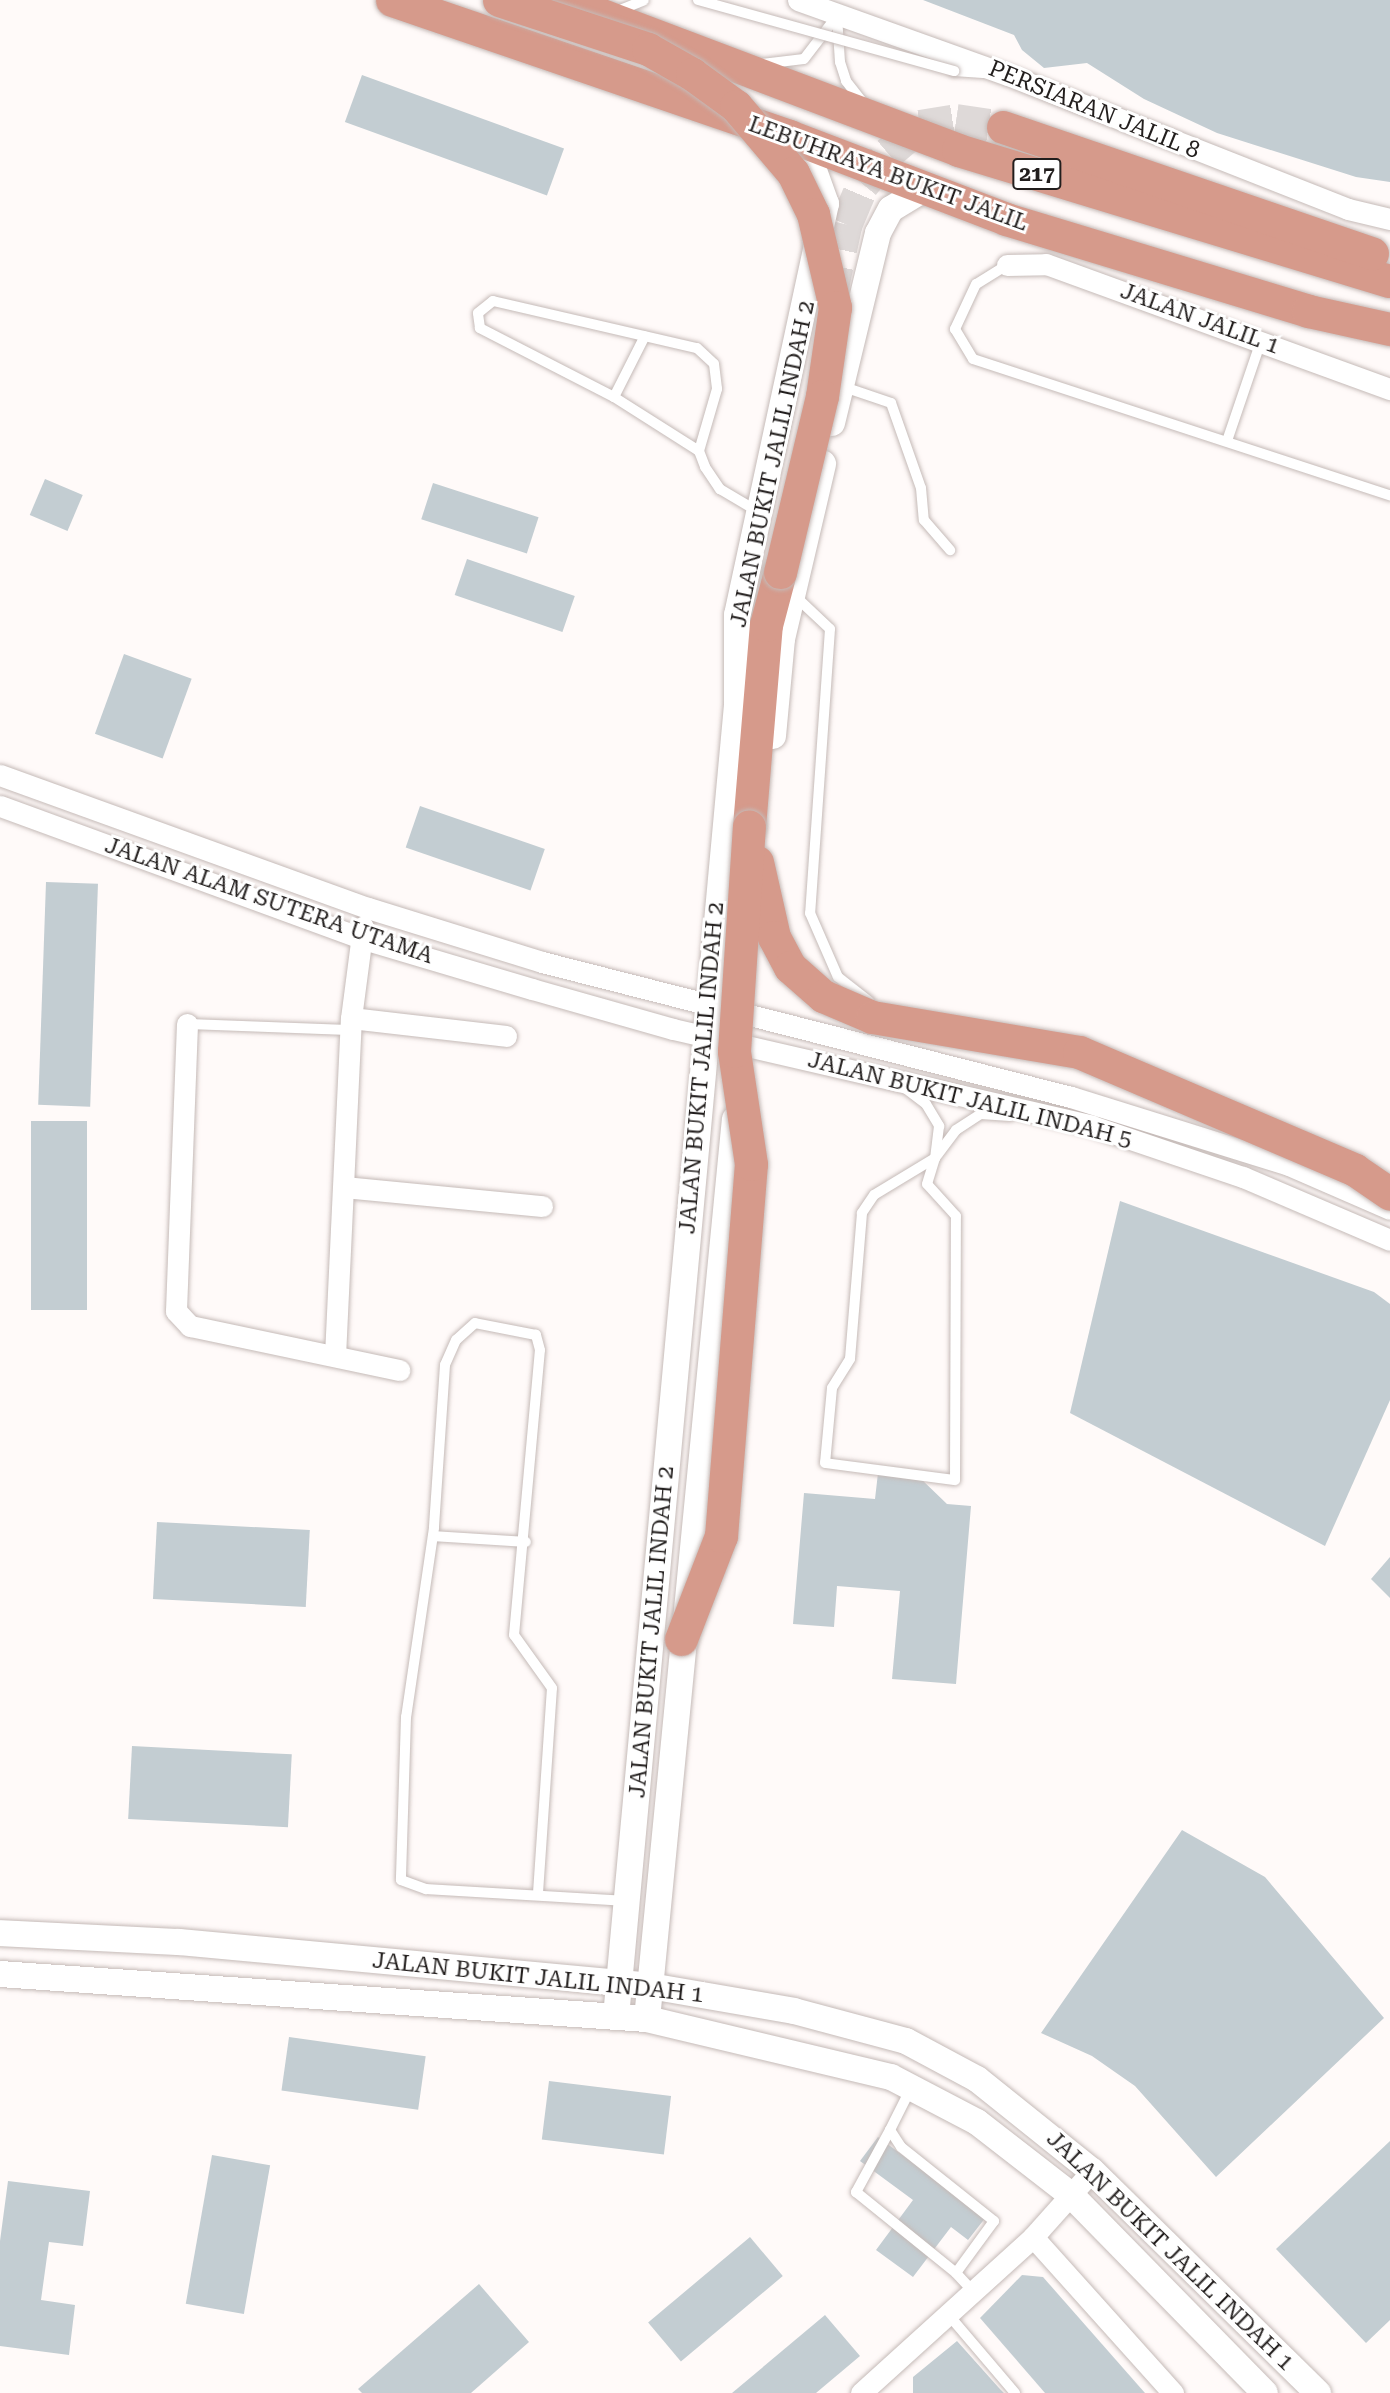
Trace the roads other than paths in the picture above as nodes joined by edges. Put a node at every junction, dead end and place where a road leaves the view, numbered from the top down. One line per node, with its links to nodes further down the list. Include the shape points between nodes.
1 (391, 0): 12 (highway, LEBUHRAYA BUKIT JALIL / 217)
2 (499, 0): 34 (highway, bridge, via 648,49 692,74 736,106 793,173 813,215 835,307 831,350 766,625)
3 (562, 0): 7 (highway, LEBUHRAYA BUKIT JALIL / 217)
4 (644, 0): 7 (lane)
5 (698, 0): 9 (lane, bridge, via 954,71)
6 (798, 0): 9 (street, PERSIARAN JALIL 8)
7 (606, 15): 8 (highway, LEBUHRAYA BUKIT JALIL / 217)
8 (738, 65): 10 (highway, LEBUHRAYA BUKIT JALIL / 217); 10 (lane, via 804,60 837,16 846,81)
9 (1008, 75): 14 (street, PERSIARAN JALIL 8, via 1348,209)
10 (878, 121): 17 (highway, LEBUHRAYA BUKIT JALIL / 217)
11 (1003, 127): 15 (highway)
12 (789, 136): 13 (highway, LEBUHRAYA BUKIT JALIL / 217); 29 (street, JALAN BUKIT JALIL INDAH 2, via 812,165 826,204)
13 (923, 190): 18 (highway, LEBUHRAYA BUKIT JALIL / 217); 23 (street, JALAN BUKIT JALIL INDAH 2, via 891,209 878,233)
14 (1390, 219)
15 (1390, 259)
16 (1007, 265): 21 (street, JALAN JALIL 1, via 1046,264); 26 (lane, via 976,284 956,329 960,346 973,359)
17 (1390, 281)
18 (1308, 312): 19 (highway, LEBUHRAYA BUKIT JALIL / 217); 22 (highway)
19 (1390, 329)
20 (645, 336): 25 (lane); 25 (lane, via 493,301 478,313 480,328); 27 (lane, via 697,348 714,364 717,389)
21 (1261, 341): 24 (street, JALAN JALIL 1); 26 (lane)
22 (1390, 345)
23 (841, 386): 30 (lane, via 891,403 921,488 925,520); 31 (street, JALAN BUKIT JALIL INDAH 2)
24 (1390, 389)
25 (614, 397): 27 (lane)
26 (1228, 438): 28 (lane)
27 (699, 451): 29 (lane, via 720,489)
28 (1390, 495)
29 (760, 512): 39 (street, JALAN BUKIT JALIL INDAH 2, via 737,615 737,706)
30 (950, 550)
31 (793, 594): 40 (street, JALAN BUKIT JALIL INDAH 2, via 782,639); 45 (lane, via 830,629 810,913 838,977 873,1004)
32 (0, 775): 35 (street, JALAN ALAM SUTERA UTAMA)
33 (0, 806): 37 (street, JALAN ALAM SUTERA UTAMA)
34 (749, 825): 51 (highway, bridge, via 774,937 790,967 823,996 872,1017 1079,1052 1355,1170); 59 (highway, bridge, via 734,1051 751,1164 721,1536)
35 (368, 908): 36 (street, JALAN ALAM SUTERA UTAMA); 37 (street)
36 (444, 930): 38 (street); 39 (street, JALAN ALAM SUTERA UTAMA)
37 (360, 938): 38 (street, JALAN ALAM SUTERA UTAMA); 42 (street)
38 (433, 959): 44 (street, JALAN ALAM SUTERA UTAMA)
39 (708, 1009): 40 (street, JALAN ALAM SUTERA UTAMA); 44 (street, JALAN BUKIT JALIL INDAH 2)
40 (746, 1017): 46 (street, JALAN BUKIT JALIL INDAH 2); 53 (street, JALAN BUKIT JALIL INDAH 5, via 1071,1097 1289,1165)
41 (187, 1024): 42 (lane); 55 (street, via 176,1311 190,1326)
42 (350, 1024): 43 (street); 50 (street)
43 (506, 1036)
44 (703, 1036): 46 (street, JALAN ALAM SUTERA UTAMA); 61 (street, JALAN BUKIT JALIL INDAH 2)
45 (1062, 1041)
46 (742, 1045): 47 (street, JALAN BUKIT JALIL INDAH 5); 59 (street, JALAN BUKIT JALIL INDAH 2, via 704,1475)
47 (896, 1081): 48 (street, JALAN BUKIT JALIL INDAH 5); 49 (lane, via 926,1104 939,1126)
48 (1062, 1119): 49 (lane, via 981,1114 956,1130); 54 (street, JALAN BUKIT JALIL INDAH 5, via 1243,1177)
49 (935, 1158): 49 (lane, via 927,1184 956,1216 955,1479 825,1463 832,1388 850,1359 862,1213 874,1195)
50 (344, 1187): 52 (street); 55 (street)
51 (1390, 1194)
52 (542, 1206)
53 (1390, 1209)
54 (1390, 1240)
55 (335, 1356): 56 (street)
56 (399, 1370)
57 (433, 1536): 58 (lane); 58 (lane, via 445,1365 456,1340 475,1323 493,1324 536,1335 540,1350); 60 (lane, via 406,1717 401,1880 425,1889)
58 (526, 1542): 60 (lane, via 514,1635 552,1688)
59 (681, 1639): 67 (street, JALAN BUKIT JALIL INDAH 2)
60 (538, 1893): 61 (lane)
61 (627, 1901): 66 (street, JALAN BUKIT JALIL INDAH 2)
62 (0, 1933): 63 (street, JALAN BUKIT JALIL INDAH 1)
63 (179, 1942): 65 (street); 66 (street, JALAN BUKIT JALIL INDAH 1)
64 (0, 1974): 65 (street, JALAN BUKIT JALIL INDAH 1)
65 (175, 1983): 68 (street, JALAN BUKIT JALIL INDAH 1, via 301,1998)
66 (620, 1984): 67 (street, JALAN BUKIT JALIL INDAH 1); 68 (street, JALAN BUKIT JALIL INDAH 2)
67 (650, 1986): 69 (street, JALAN BUKIT JALIL INDAH 2); 72 (street, JALAN BUKIT JALIL INDAH 1, via 794,2011 906,2041 976,2078)
68 (616, 2017): 69 (street, JALAN BUKIT JALIL INDAH 1)
69 (647, 2019): 70 (street, JALAN BUKIT JALIL INDAH 1, via 757,2042)
70 (912, 2086): 71 (lane); 73 (street, JALAN BUKIT JALIL INDAH 1, via 977,2122)
71 (890, 2130): 75 (lane, via 856,2192); 75 (lane, via 901,2147 993,2221)
72 (1092, 2171): 73 (street); 82 (street, JALAN BUKIT JALIL INDAH 1)
73 (1071, 2195): 74 (street); 81 (street, JALAN BUKIT JALIL INDAH 1)
74 (1034, 2237): 76 (street); 80 (street)
75 (956, 2273): 76 (lane)
76 (972, 2290): 77 (street)
77 (947, 2313): 78 (street); 79 (lane)
78 (863, 2392)
79 (1015, 2393)
80 (1173, 2393)
81 (1264, 2393)
82 (1318, 2393)

